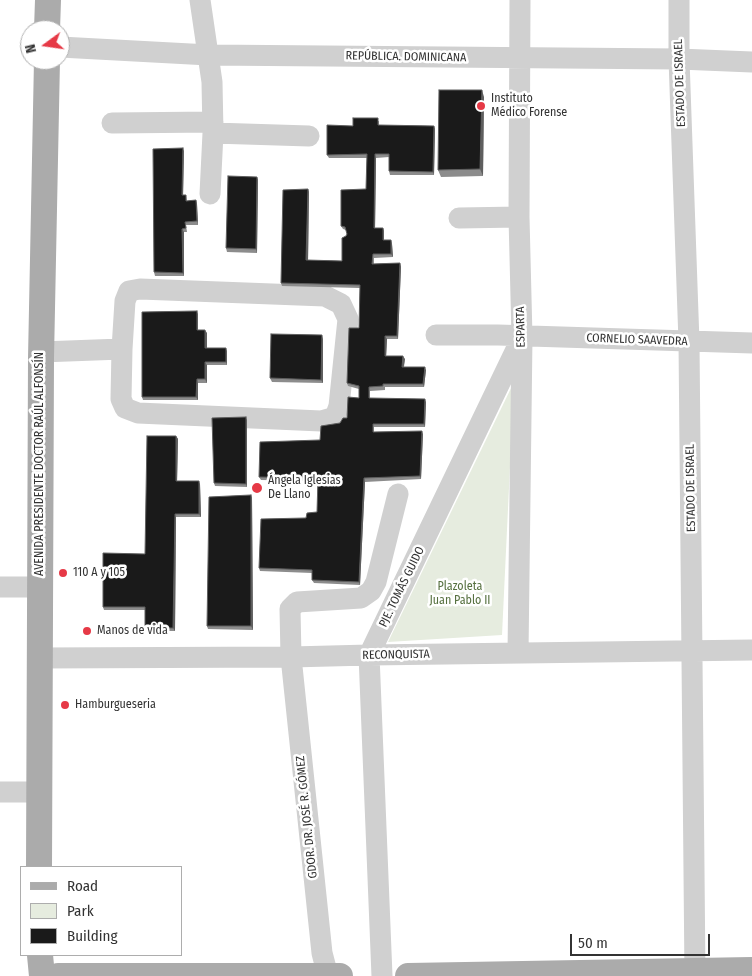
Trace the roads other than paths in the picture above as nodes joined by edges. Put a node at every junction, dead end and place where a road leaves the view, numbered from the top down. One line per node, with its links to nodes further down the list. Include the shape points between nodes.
1 (48, 0): 5 (main road)
2 (200, 0): 7 (street)
3 (520, 0): 8 (street, ESPARTA)
4 (679, 0): 9 (street, ESTADO DE ISRAEL)
5 (47, 20)
6 (70, 48): 7 (street, REPÚBLICA. DOMINICANA)
7 (209, 55): 8 (street, REPÚBLICA. DOMINICANA); 13 (street)
8 (521, 58): 9 (street, REPÚBLICA. DOMINICANA); 16 (street, ESPARTA)
9 (679, 60): 10 (street, REPÚBLICA. DOMINICANA); 20 (street, ESTADO DE ISRAEL)
10 (752, 62)
11 (46, 70): 23 (main road, AVENIDA PRESIDENTE DOCTOR RAÚL ALFONSÍN)
12 (112, 123): 13 (street)
13 (213, 128): 14 (street); 15 (street)
14 (308, 136)
15 (210, 194)
16 (519, 217): 17 (street); 19 (street, ESPARTA)
17 (459, 218)
18 (436, 335): 19 (street, CORNELIO SAAVEDRA)
19 (522, 337): 20 (street, CORNELIO SAAVEDRA); 29 (street, PJE. TOMÁS GUIDO); 30 (street, ESPARTA)
20 (689, 342): 21 (street, CORNELIO SAAVEDRA); 27 (street, ESTADO DE ISRAEL)
21 (752, 343)
22 (122, 349): 22 (street, via 120,399 126,408 138,413 320,421 335,417 348,319 341,304 325,296 140,289 129,291 125,301); 23 (street)
23 (41, 352): 26 (main road, AVENIDA PRESIDENTE DOCTOR RAÚL ALFONSÍN)
24 (398, 494): 31 (street, GDOR. DR. JOSÉ R. GÓMEZ, via 371,591 361,598 297,602 290,609)
25 (0, 587): 26 (street)
26 (40, 587): 32 (main road, AVENIDA PRESIDENTE DOCTOR RAÚL ALFONSÍN)
27 (693, 650): 28 (street, RECONQUISTA); 30 (street, RECONQUISTA); 38 (street, ESTADO DE ISRAEL)
28 (752, 650)
29 (370, 654): 30 (street, RECONQUISTA); 31 (street, RECONQUISTA); 43 (street, PJE. TOMÁS GUIDO)
30 (518, 654)
31 (291, 657): 32 (street, RECONQUISTA); 41 (street, GDOR. DR. JOSÉ R. GÓMEZ, via 322,953)
32 (39, 658): 34 (main road, AVENIDA PRESIDENTE DOCTOR RAÚL ALFONSÍN)
33 (0, 792): 34 (street)
34 (39, 792): 35 (main road, AVENIDA PRESIDENTE DOCTOR RAÚL ALFONSÍN)
35 (39, 866)
36 (40, 956): 39 (main road)
37 (752, 970): 38 (main road)
38 (695, 973): 44 (main road)
39 (42, 976)
40 (58, 976): 41 (main road)
41 (328, 976): 42 (main road)
42 (340, 976)
43 (382, 976)
44 (408, 976)

